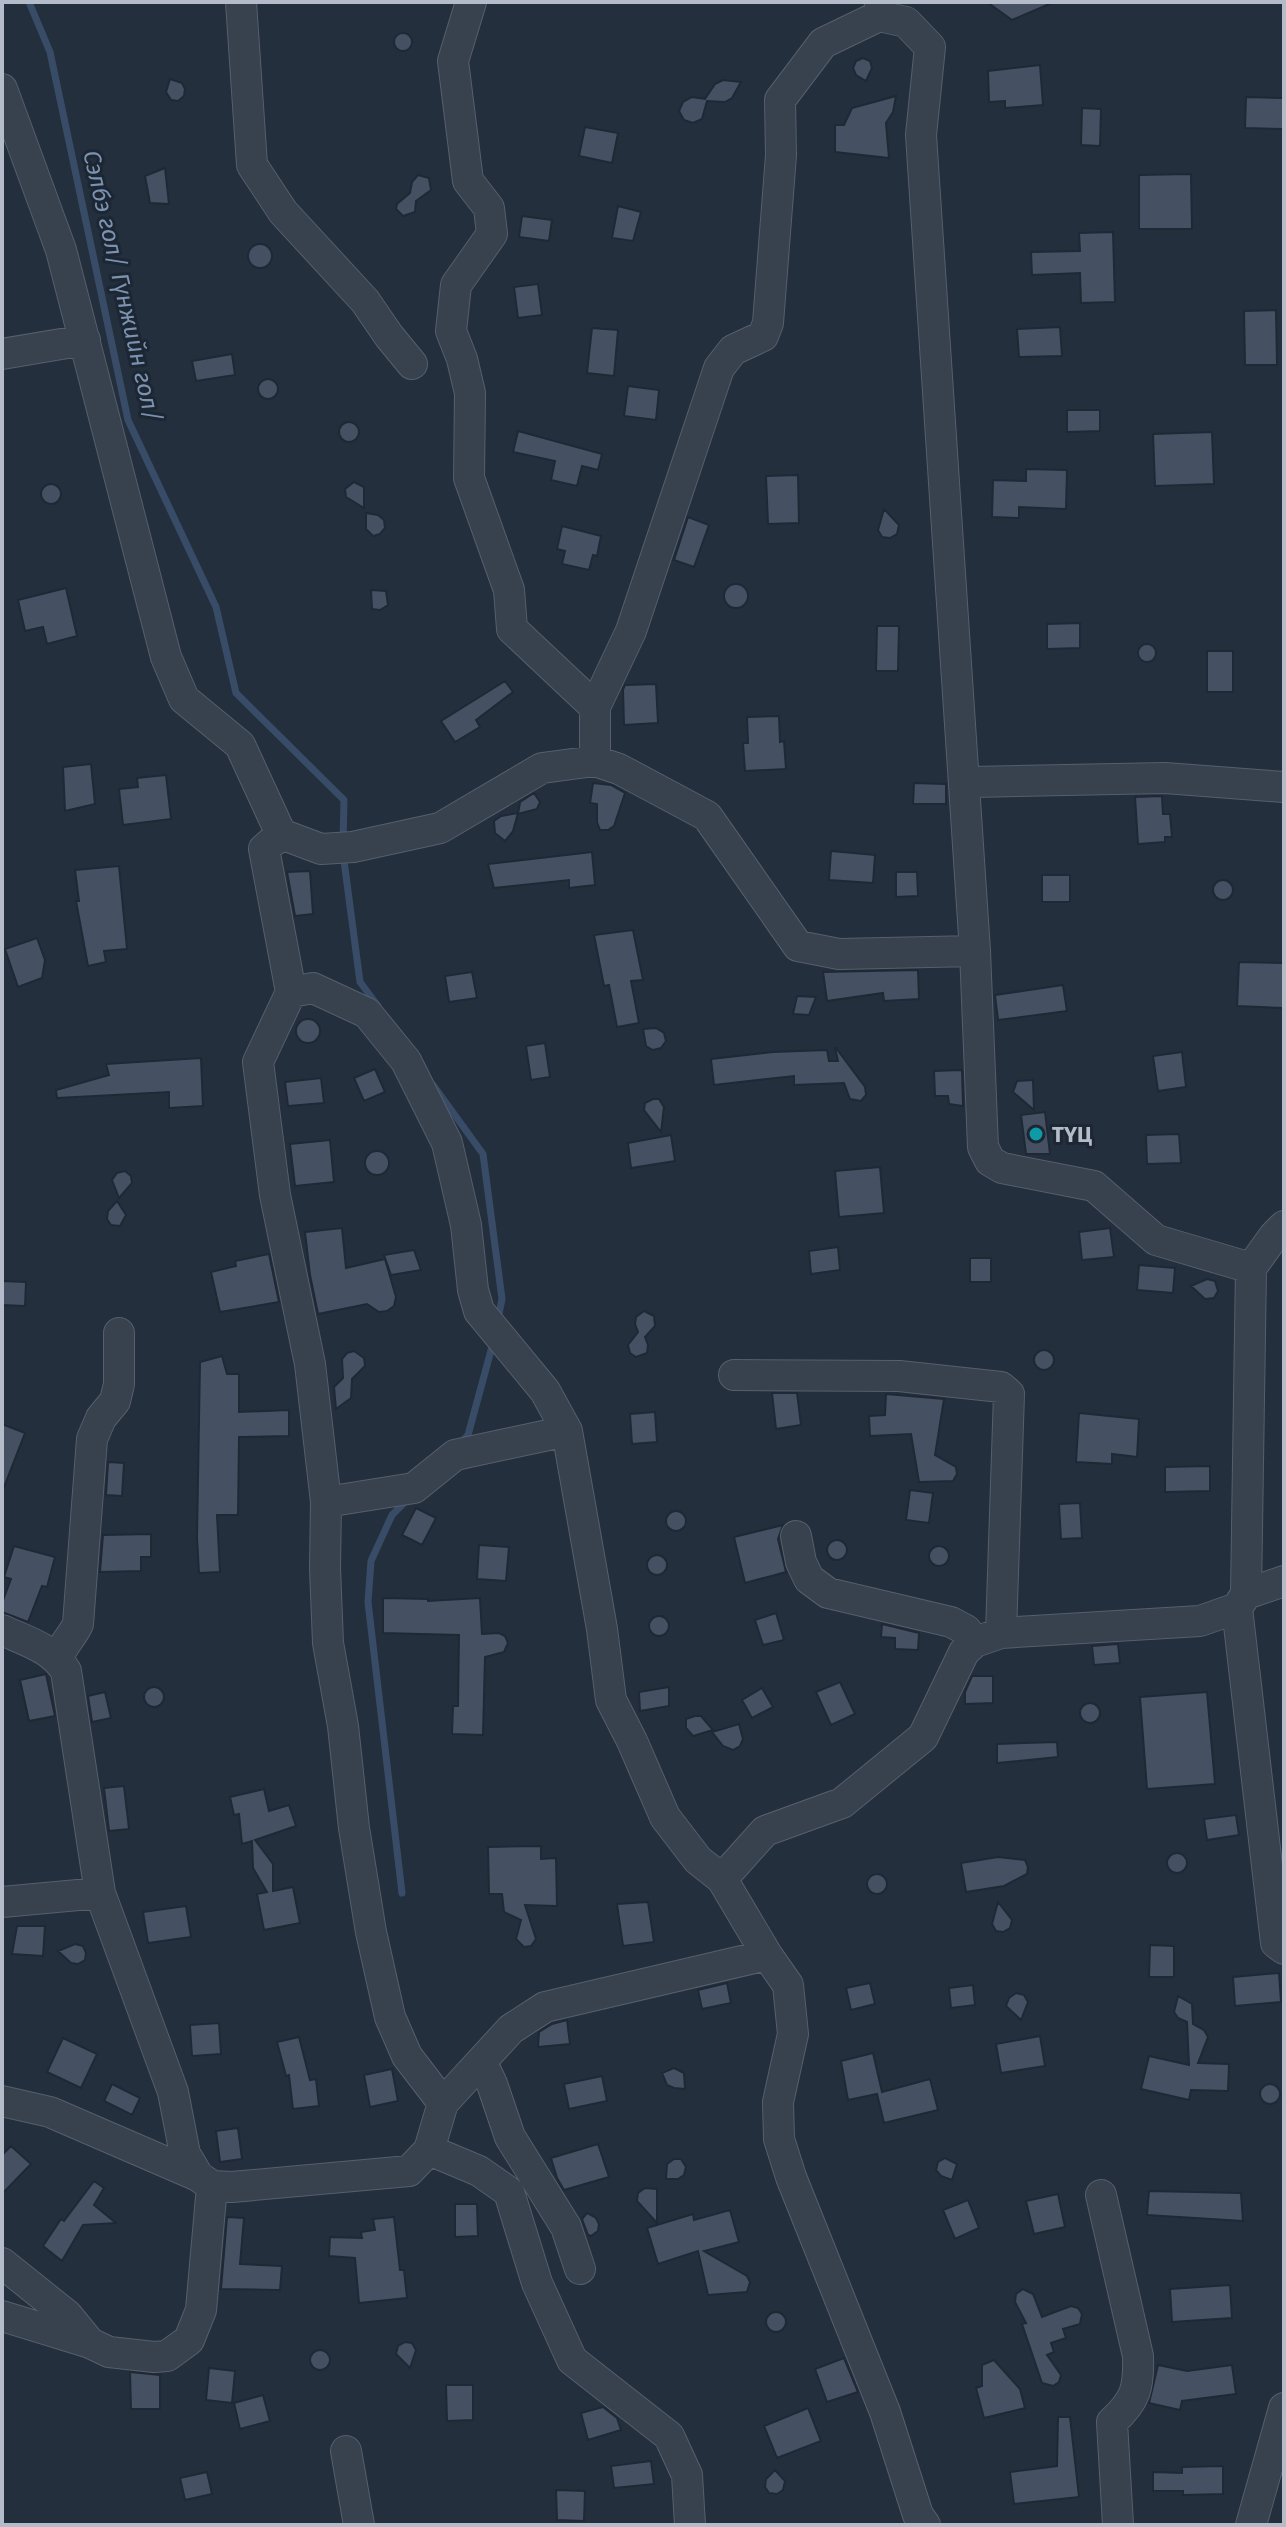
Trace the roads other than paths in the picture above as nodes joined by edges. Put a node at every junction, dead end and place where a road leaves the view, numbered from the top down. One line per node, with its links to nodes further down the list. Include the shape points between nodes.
1 (241, 2): 7 (street, via 252,165 283,212 365,301)
2 (471, 2): 8 (street, via 453,61 468,181 489,208 492,234 456,285 451,331 470,393 469,478 509,590 512,629)
3 (880, 9): 8 (street, via 823,43 780,100 768,323 763,336 733,350 719,368 631,631); 10 (street, via 906,22 930,47 921,135)
4 (2, 89): 5 (street, via 61,250)
5 (85, 340): 6 (street); 12 (street, via 166,657 184,699 240,745)
6 (2, 354)
7 (412, 364)
8 (595, 707): 9 (street)
9 (595, 761): 12 (street, via 542,768 440,828 321,849); 13 (street, via 707,816 798,946 839,954)
10 (964, 786): 11 (street, via 1165,778); 13 (street)
11 (1284, 787)
12 (281, 834): 14 (street, via 264,849)
13 (975, 951): 16 (street, via 983,1147 990,1161 1002,1168 1094,1186 1156,1240)
14 (291, 992): 19 (street, via 313,988 367,1013 406,1061 447,1143 479,1311 545,1391); 20 (street, via 258,1062 275,1195 310,1364)
15 (1284, 1226): 16 (street)
16 (1251, 1268): 23 (street)
17 (119, 1333): 26 (street, via 115,1401 92,1439 78,1624)
18 (734, 1375): 25 (street, via 899,1376 1001,1387 1009,1394)
19 (567, 1431): 20 (street, via 455,1455 414,1488); 27 (street, via 611,1700 665,1817 698,1860)
20 (326, 1502): 34 (street, via 328,1643 371,1932 390,2017 407,2056)
21 (796, 1536): 25 (street, via 809,1579 828,1593 951,1622)
22 (1284, 1581): 23 (street)
23 (1242, 1601): 25 (street, via 1200,1621); 30 (street, via 1276,1943)
24 (2, 1630): 26 (street)
25 (988, 1638): 27 (street, via 964,1652 923,1737 842,1803 765,1831)
26 (58, 1658): 28 (street, via 66,1671)
27 (722, 1879): 31 (street)
28 (100, 1893): 29 (street); 36 (street, via 173,2092 185,2154)
29 (2, 1902)
30 (1284, 1949)
31 (767, 1955): 32 (street, via 545,2007 511,2029); 46 (street, via 788,1985 793,2034 778,2102 779,2139)
32 (482, 2063): 34 (street); 39 (street, via 510,2137 566,2227)
33 (2, 2101): 36 (street, via 50,2112)
34 (443, 2103): 35 (street)
35 (429, 2150): 36 (street, via 409,2171 232,2187); 45 (street, via 479,2171 509,2192 537,2283 572,2360 669,2436 687,2475)
36 (205, 2181): 41 (street, via 201,2310 189,2340 167,2356 154,2357 109,2352)
37 (1101, 2195): 47 (street, via 1138,2356 1139,2383 1129,2407 1112,2422)
38 (2, 2263): 41 (street, via 67,2315)
39 (580, 2269)
40 (2, 2316): 41 (street)
41 (90, 2343)
42 (1284, 2408): 48 (street)
43 (346, 2451): 44 (street)
44 (359, 2525)
45 (690, 2525)
46 (925, 2525)
47 (1118, 2525)
48 (1251, 2525)

